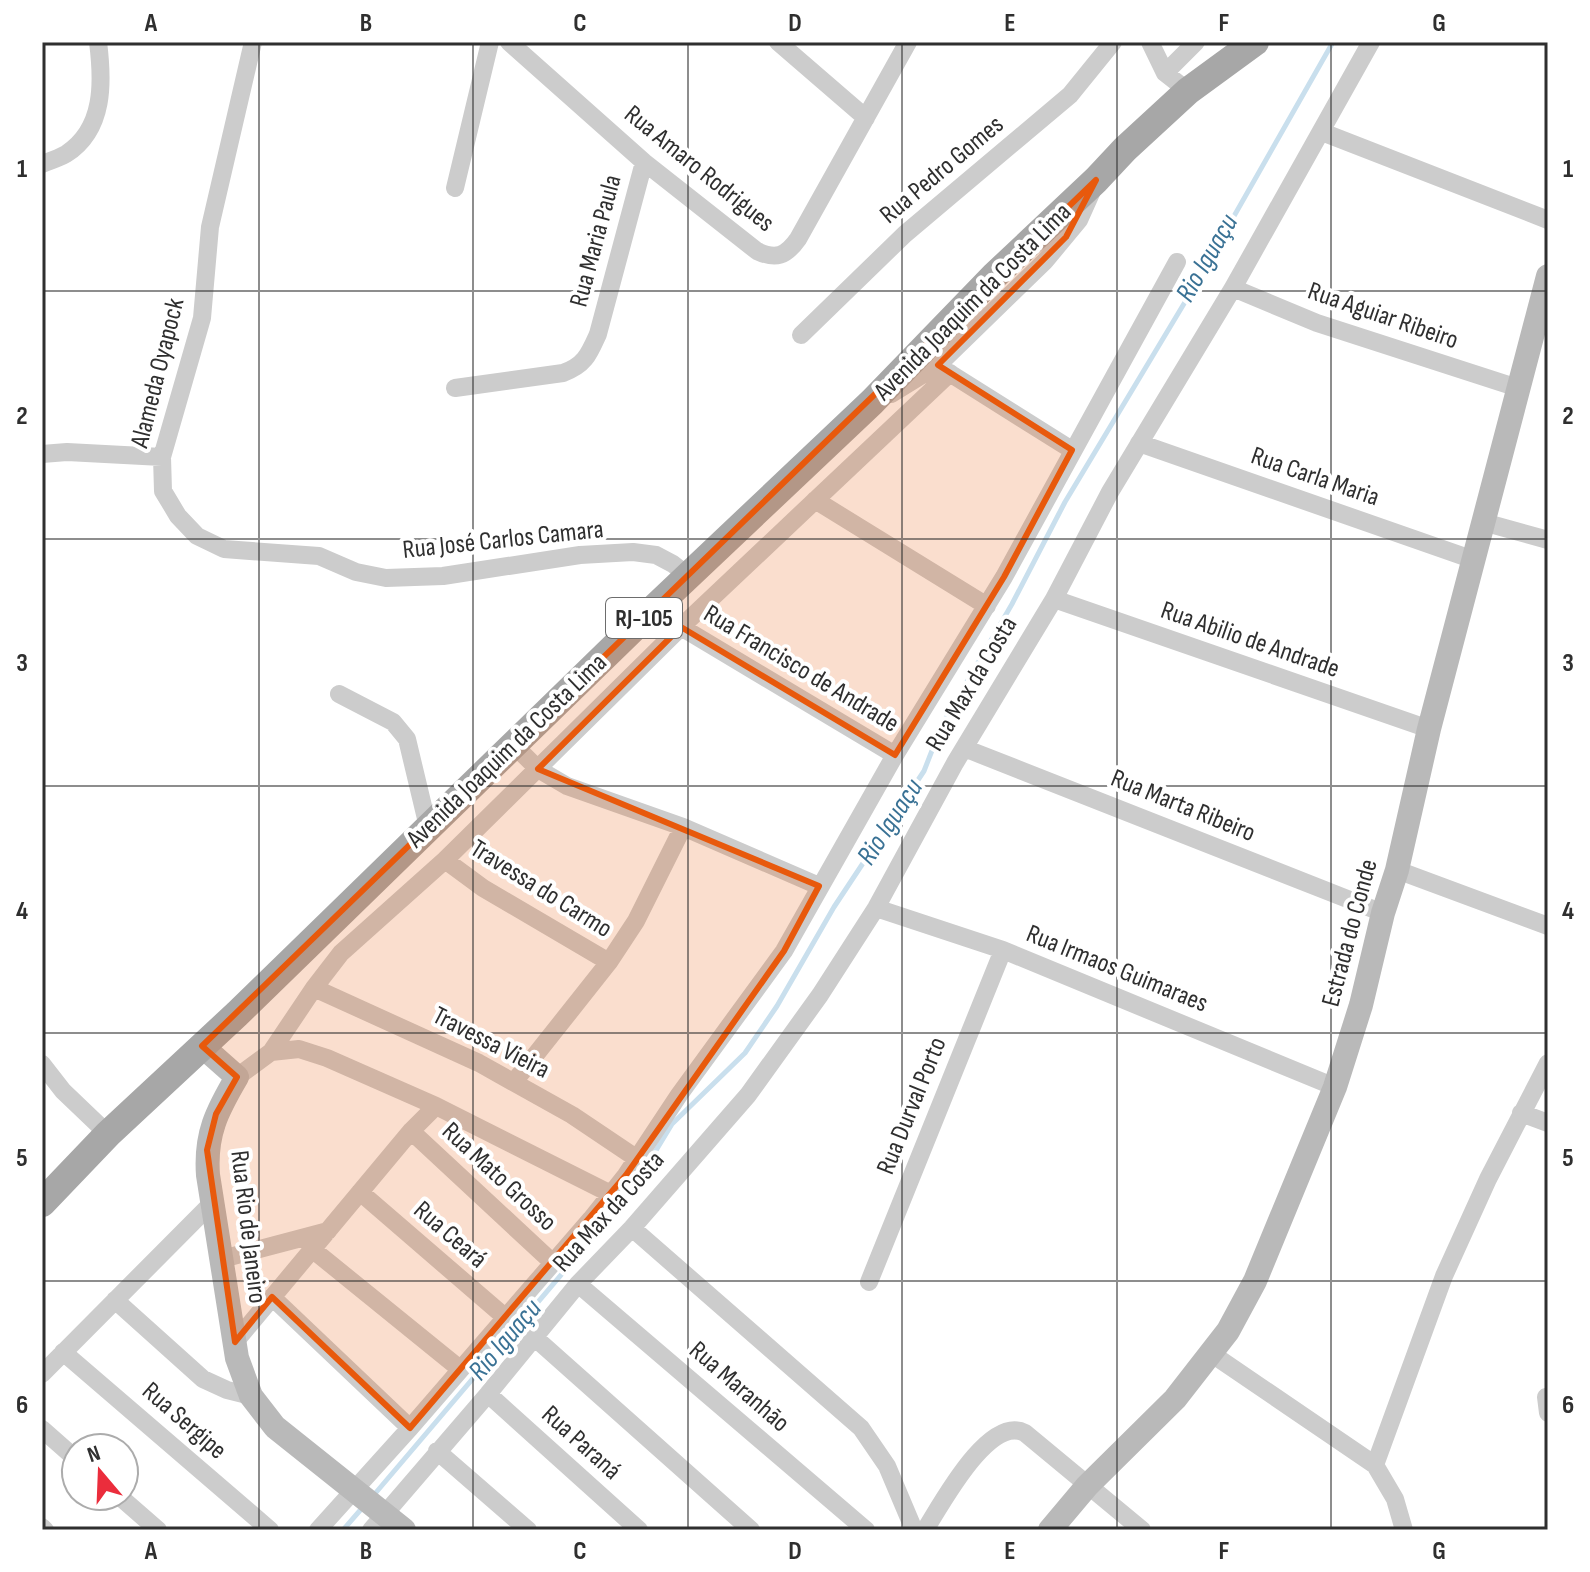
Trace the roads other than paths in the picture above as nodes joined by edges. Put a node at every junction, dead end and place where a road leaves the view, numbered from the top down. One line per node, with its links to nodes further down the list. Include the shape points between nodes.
1 (98, 42): 17 (street, via 100,105 86,135 67,154)
2 (253, 42): 32 (street, Alameda Oyapock, via 210,227 202,318)
3 (490, 42): 19 (street)
4 (509, 42): 16 (street, Rua Amaro Rodrigues)
5 (778, 42): 14 (street)
6 (908, 42): 14 (street, Rua Amaro Rodrigues)
7 (1113, 42): 24 (street, Rua Pedro Gomes, via 1070,95 905,234)
8 (1150, 42): 12 (street)
9 (1196, 42): 12 (street)
10 (1255, 42): 13 (main road, Avenida Joaquim da Costa Lima / RJ-105)
11 (1371, 42): 15 (street, Rua Max da Costa)
12 (1165, 73): 13 (street)
13 (1188, 91): 18 (main road, Avenida Joaquim da Costa Lima / RJ-105)
14 (866, 118): 16 (street, Rua Amaro Rodrigues, via 798,239 780,257 757,251)
15 (1322, 132): 20 (street); 23 (street, Rua Max da Costa)
16 (644, 162): 26 (street, Rua Maria Paula, via 598,334 586,360 571,370)
17 (42, 164)
18 (1096, 180): 25 (street, via 1066,237); 28 (main road, Avenida Joaquim da Costa Lima / RJ-105)
19 (455, 188)
20 (1548, 220)
21 (1177, 262): 30 (street, Rua Max da Costa)
22 (1548, 276): 27 (street, Estrada do Conde)
23 (1233, 288): 27 (street, Rua Aguiar Ribeiro, via 1317,323); 29 (street, Rua Max da Costa)
24 (801, 335)
25 (944, 369): 28 (street); 30 (street); 33 (street)
26 (455, 388)
27 (1518, 388): 34 (street, Estrada do Conde)
28 (872, 402): 38 (main road, Avenida Joaquim da Costa Lima / RJ-105)
29 (1139, 443): 37 (street, Rua Carla Maria); 39 (street, Rua Max da Costa)
30 (1072, 450): 40 (street, Rua Max da Costa)
31 (42, 454): 32 (street)
32 (162, 457): 36 (street, Alameda Oyapock, via 163,491 197,536 224,549)
33 (815, 500): 40 (street); 41 (street)
34 (1483, 522): 35 (street); 37 (street, Estrada do Conde)
35 (1548, 540)
36 (319, 556): 38 (street, Rua José Carlos Camara, via 386,578 633,552 656,555)
37 (1474, 560): 43 (street, Estrada do Conde)
38 (688, 576): 44 (main road, Avenida Joaquim da Costa Lima / RJ-105)
39 (1054, 599): 43 (street, Rua Abilio de Andrade); 45 (street, Rua Max da Costa)
40 (987, 606): 46 (street, Rua Max da Costa)
41 (681, 627): 46 (street, Rua Francisco de Andrade); 47 (street)
42 (339, 694): 50 (street, via 393,722 407,739)
43 (1429, 729): 53 (street, Estrada do Conde)
44 (514, 745): 47 (street); 48 (main road, Avenida Joaquim da Costa Lima / RJ-105)
45 (964, 748): 55 (street, Rua Max da Costa); 56 (street, Rua Marta Ribeiro)
46 (895, 755): 54 (street, Rua Max da Costa)
47 (538, 769): 49 (street); 51 (street, via 567,786)
48 (461, 795): 49 (street); 50 (main road, Avenida Joaquim da Costa Lima / RJ-105)
49 (486, 819): 52 (street)
50 (428, 827): 61 (main road, Avenida Joaquim da Costa Lima / RJ-105)
51 (683, 827): 54 (street); 59 (street)
52 (445, 860): 59 (street, Travessa do Carmo); 60 (street, via 341,953)
53 (1397, 870): 56 (street, Estrada do Conde); 57 (street)
54 (819, 886): 73 (street, Rua Max da Costa, via 784,951)
55 (876, 908): 58 (street, Rua Irmaos Guimaraes); 78 (street, Rua Max da Costa, via 782,1051)
56 (1383, 913): 67 (street, Estrada do Conde)
57 (1548, 926)
58 (1003, 950): 67 (street, Rua Irmaos Guimaraes); 83 (street, Rua Durval Porto)
59 (609, 962): 66 (street)
60 (314, 988): 62 (street); 66 (street, Travessa Vieira)
61 (202, 1046): 65 (street); 72 (main road, Avenida Joaquim da Costa Lima / RJ-105)
62 (271, 1052): 65 (street); 68 (street, via 299,1049 327,1058)
63 (1548, 1063): 69 (street)
64 (42, 1064): 72 (street)
65 (237, 1077): 76 (street, Rua Rio de Janeiro, via 216,1114 207,1150)
66 (514, 1082): 73 (street, Travessa Vieira)
67 (1335, 1087): 91 (street, Estrada do Conde, via 1255,1281)
68 (436, 1106): 71 (street, Rua Rio de Janeiro); 75 (street)
69 (1521, 1113): 70 (street); 100 (street, via 1444,1276)
70 (1548, 1123)
71 (411, 1131): 74 (street, Rua Rio de Janeiro); 82 (street, Rua Mato Grosso)
72 (108, 1134): 77 (main road, Avenida Joaquim da Costa Lima / RJ-105)
73 (636, 1158): 75 (street, Rua Max da Costa)
74 (360, 1192): 79 (street, Rua Rio de Janeiro); 87 (street, Rua Ceará)
75 (611, 1194): 82 (street, Rua Max da Costa)
76 (213, 1202): 81 (street, Rua Rio de Janeiro); 86 (street)
77 (42, 1203)
78 (632, 1228): 84 (street, Rua Max da Costa); 112 (street, via 861,1428 887,1466)
79 (328, 1231): 80 (street, Rua Rio de Janeiro); 81 (street)
80 (312, 1249): 85 (street, Rua Rio de Janeiro); 92 (street)
81 (222, 1259): 89 (street, Rua Rio de Janeiro)
82 (552, 1262): 87 (street, Rua Max da Costa)
83 (869, 1282)
84 (578, 1284): 88 (street, Rua Max da Costa); 111 (street, Rua Maranhão)
85 (272, 1297): 89 (street, Rua Rio de Janeiro); 96 (street, Rua Rio de Janeiro)
86 (115, 1300): 90 (street); 95 (street, Rua Sergipe, via 203,1379)
87 (506, 1318): 92 (street, Rua Max da Costa)
88 (534, 1337): 94 (street, Rua Max da Costa); 110 (street)
89 (235, 1342): 95 (street, Rua Rio de Janeiro)
90 (63, 1352): 93 (street); 106 (street, Rua Sergipe)
91 (1212, 1354): 100 (street); 101 (street, Estrada do Conde, via 1175,1399)
92 (460, 1369): 96 (street, Rua Max da Costa)
93 (42, 1374)
94 (488, 1394): 99 (street, Rua Max da Costa); 109 (street, Rua Paraná)
95 (251, 1396): 102 (street, Rua Rio de Janeiro, via 275,1427)
96 (410, 1428): 102 (street, Rua Max da Costa)
97 (42, 1429): 98 (street)
98 (60, 1445)
99 (437, 1451): 104 (street, Rua Max da Costa); 108 (street)
100 (1375, 1465): 116 (street, via 1395,1499)
101 (1087, 1486): 113 (street, via 1018,1429 1003,1432 979,1451); 114 (street, Estrada do Conde); 115 (street)
102 (354, 1491): 104 (street, Rua Rio de Janeiro); 107 (street, Rua Max da Costa)
103 (137, 1512): 105 (street)
104 (386, 1522)
105 (158, 1530)
106 (270, 1530)
107 (318, 1530)
108 (528, 1530)
109 (639, 1530)
110 (751, 1530)
111 (866, 1530)
112 (914, 1530)
113 (925, 1530)
114 (1050, 1530)
115 (1142, 1530)
116 (1404, 1530)

